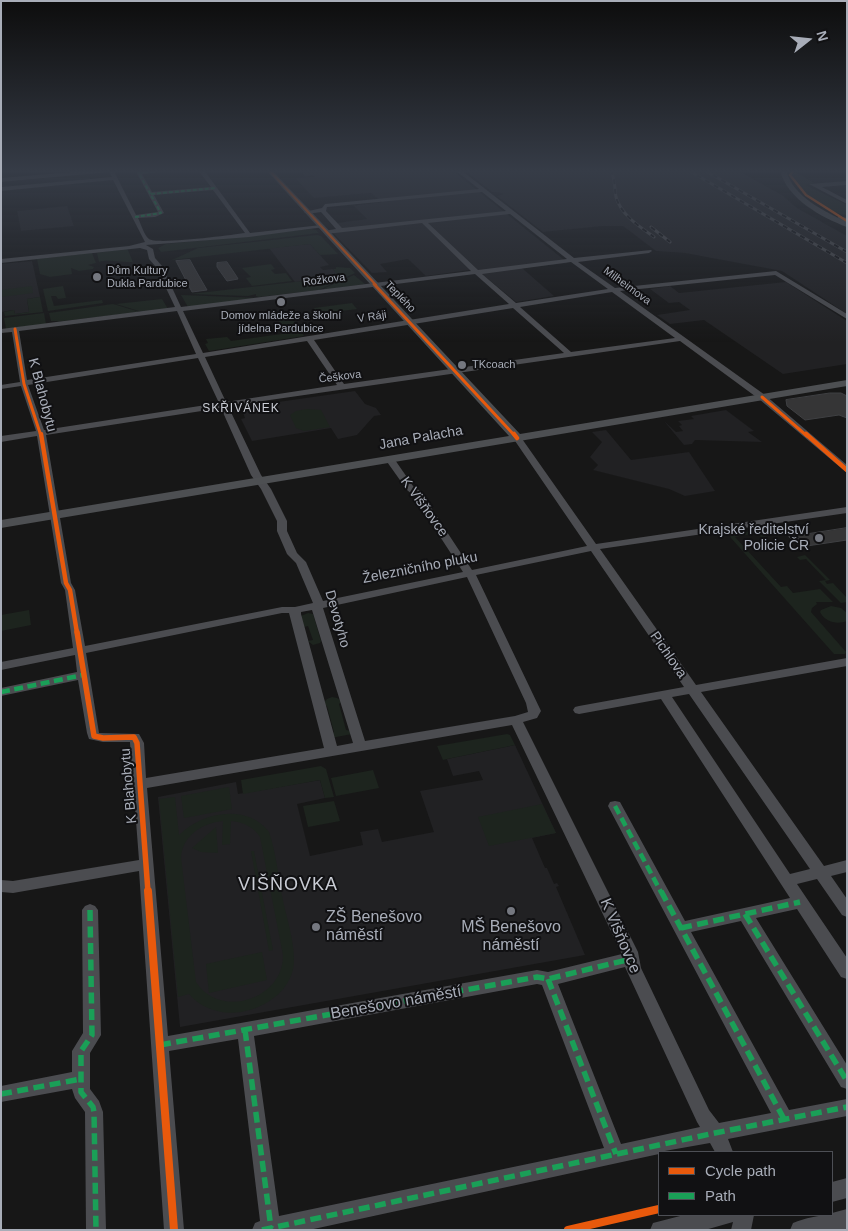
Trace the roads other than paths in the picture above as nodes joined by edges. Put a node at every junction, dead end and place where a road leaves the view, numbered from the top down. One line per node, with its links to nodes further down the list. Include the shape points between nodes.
1 (139, 227): 11 (street)
2 (243, 227): 10 (street)
3 (321, 227): 8 (main road, Teplého)
4 (338, 227): 9 (street)
5 (371, 227): 9 (street)
6 (430, 227): 17 (street)
7 (531, 227): 14 (street, Milheimova)
8 (323, 230): 9 (street); 10 (street); 18 (main road, Teplého)
9 (341, 231)
10 (249, 235): 12 (street)
11 (145, 244): 12 (street); 15 (street); 16 (street)
12 (154, 245): 16 (street)
13 (649, 251): 14 (street, Rožkova)
14 (572, 260): 17 (street, Rožkova); 19 (street, Milheimova)
15 (1, 261)
16 (159, 266): 21 (street, Devotyho)
17 (476, 272): 18 (street, Rožkova); 20 (street)
18 (374, 285): 21 (street, Rožkova); 23 (main road, Teplého)
19 (613, 290): 20 (street, V Ráji); 22 (street, V Ráji, via 778,273); 27 (street, Milheimova)
20 (514, 306): 23 (street, V Ráji); 28 (street)
21 (180, 309): 24 (street, Rožkova); 29 (street, Devotyho)
22 (847, 317)
23 (410, 322): 26 (street, V Ráji); 30 (main road, Teplého)
24 (15, 329): 25 (street, Rožkova); 32 (street, K Blahobytu)
25 (1, 331)
26 (309, 338): 29 (street, V Ráji); 34 (street)
27 (682, 339): 28 (street, Češkova); 35 (street, Milheimova)
28 (570, 355): 30 (street, Češkova)
29 (201, 356): 32 (street, V Ráji); 36 (street, Devotyho)
30 (456, 372): 34 (street, Češkova); 38 (main road, Teplého)
31 (847, 383): 35 (main road, Jana Palacha)
32 (24, 384): 33 (street, V Ráji); 37 (street, K Blahobytu)
33 (1, 388)
34 (344, 388): 36 (street, Češkova)
35 (762, 397): 38 (main road, Jana Palacha); 41 (street, Milheimova)
36 (223, 405): 37 (street, Češkova); 42 (street, Devotyho)
37 (41, 433): 39 (street, Češkova); 44 (street, K Blahobytu)
38 (517, 438): 40 (main road, Jana Palacha); 46 (street, Pichlova)
39 (1, 439)
40 (390, 459): 42 (main road, Jana Palacha); 47 (street, K Višňovce, via 417,493)
41 (847, 470)
42 (260, 481): 44 (main road, Jana Palacha); 48 (street, Devotyho, via 282,521 282,531 292,554 300,562)
43 (847, 510): 46 (street, Železničního pluku)
44 (55, 515): 45 (main road, Jana Palacha); 50 (street, K Blahobytu)
45 (1, 524)
46 (593, 548): 47 (street, Železničního pluku); 54 (street, Pichlova)
47 (469, 573): 48 (street, Železničního pluku); 58 (street, K Višňovce, via 533,709)
48 (321, 603): 49 (street, Železničního pluku); 59 (street, Devotyho, via 317,608)
49 (295, 610): 50 (street, Železničního pluku); 60 (street)
50 (79, 650): 52 (street, Železničního pluku); 53 (street, K Blahobytu)
51 (847, 662): 54 (street)
52 (1, 666)
53 (83, 676): 55 (street); 61 (street, K Blahobytu, via 94,736 130,736 136,739)
54 (692, 690): 56 (street); 65 (street, Pichlova)
55 (1, 692)
56 (664, 696): 57 (street); 66 (street, Pichlova)
57 (579, 710)
58 (516, 720): 59 (street); 73 (street, K Višňovce)
59 (360, 746): 60 (street)
60 (332, 752): 61 (street)
61 (140, 784): 63 (street, K Blahobytu)
62 (614, 806): 72 (street)
63 (147, 864): 67 (street, via 13,887); 77 (street, K Blahobytu)
64 (847, 866): 65 (street)
65 (820, 872): 66 (street); 70 (street, Pichlova)
66 (786, 881): 68 (street, Pichlova)
67 (1, 886)
68 (800, 902): 71 (street); 74 (street, Pichlova)
69 (90, 910): 78 (street, via 92,1035 81,1051)
70 (847, 911)
71 (745, 914): 72 (street); 79 (street)
72 (681, 928): 82 (street)
73 (631, 959): 75 (street, Benešovo náměstí); 83 (street, K Višňovce, via 695,1099)
74 (847, 972)
75 (548, 979): 76 (street, Benešovo náměstí, via 537,977); 85 (street)
76 (245, 1030): 77 (street, Benešovo náměstí); 91 (street)
77 (160, 1045): 93 (street, K Blahobytu)
78 (82, 1079): 80 (street); 92 (street, via 81,1092 94,1112)
79 (847, 1081)
80 (1, 1094)
81 (847, 1107): 82 (street)
82 (784, 1119): 83 (street)
83 (715, 1133): 84 (street, K Višňovce); 85 (street)
84 (724, 1151)
85 (616, 1154): 91 (street)
86 (847, 1188): 87 (street)
87 (833, 1192)
88 (723, 1216): 94 (street)
89 (744, 1216): 95 (street)
90 (847, 1219): 96 (street)
91 (266, 1229)
92 (96, 1230)
93 (174, 1230)
94 (660, 1230)
95 (741, 1230)
96 (800, 1230)

